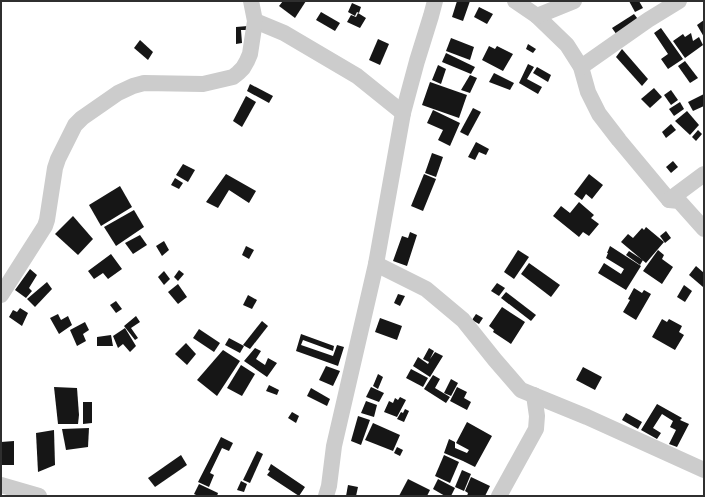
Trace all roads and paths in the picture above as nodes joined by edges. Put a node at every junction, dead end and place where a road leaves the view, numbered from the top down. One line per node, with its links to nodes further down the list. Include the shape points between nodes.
1 (251, 1): 7 (street)
2 (434, 1): 9 (street)
3 (515, 1): 6 (street)
4 (574, 1): 6 (street)
5 (679, 1): 8 (street)
6 (537, 16): 8 (street, via 567,45)
7 (255, 21): 9 (street, via 291,36 357,76); 14 (street, via 250,54 243,68 233,77 203,84 133,86 118,93 82,118 58,159 45,226)
8 (581, 67): 11 (street, via 588,92 599,114)
9 (403, 114): 13 (street)
10 (704, 174): 11 (street)
11 (669, 200): 12 (street, via 679,201)
12 (704, 229)
13 (376, 264): 15 (street, via 426,290 463,320 521,390); 19 (street, via 334,446)
14 (1, 295)
15 (534, 395): 16 (street); 20 (street, via 536,429)
16 (704, 470)
17 (1, 485): 18 (street)
18 (39, 496)
19 (326, 496)
20 (499, 496)

